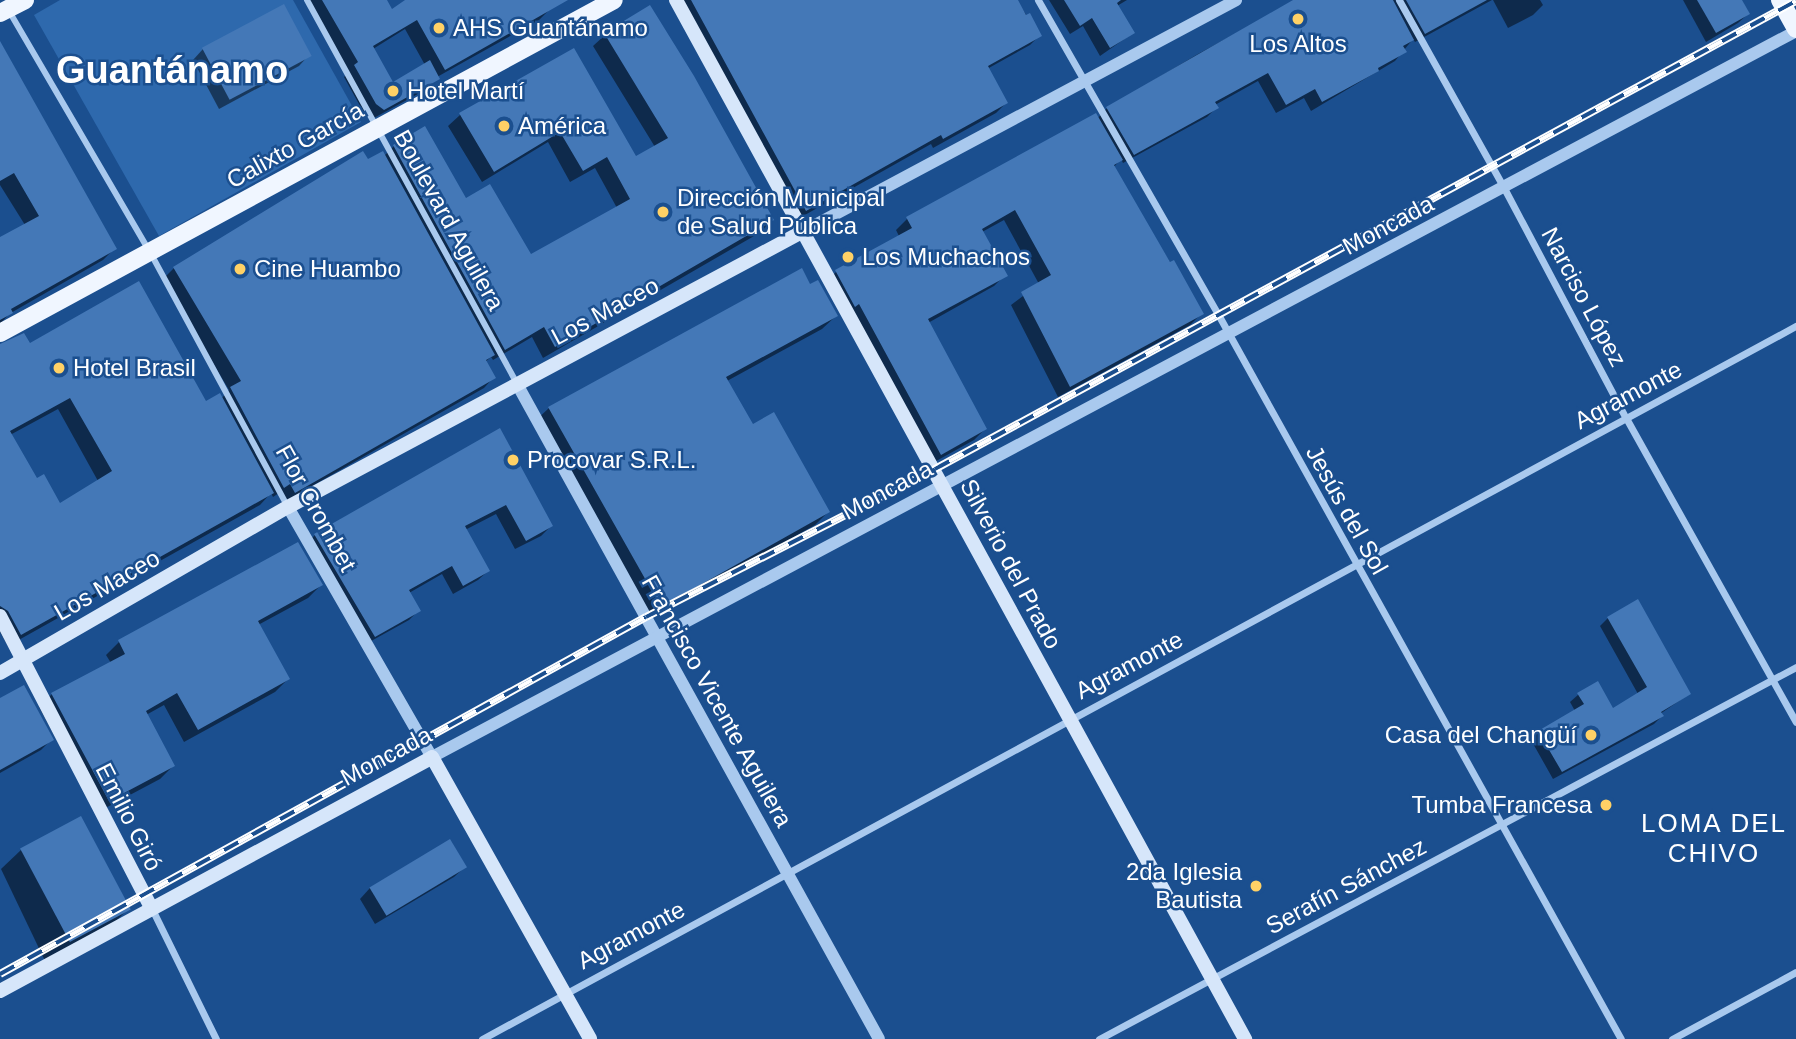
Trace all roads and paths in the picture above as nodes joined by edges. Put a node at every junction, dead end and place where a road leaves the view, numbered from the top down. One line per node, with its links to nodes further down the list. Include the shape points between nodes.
1 (25, 0): 9 (main road)
2 (307, 0): 12 (street, Boulevard Aguilera)
3 (614, 0): 12 (main road, Calixto García)
4 (676, 0): 14 (main road, Silverio del Prado)
5 (1038, 0): 11 (street, Jesús del Sol)
6 (1236, 0): 11 (street, Los Maceo)
7 (1399, 0): 13 (street, Narciso López)
8 (1780, 0): 10 (main road)
9 (4, 8): 15 (street, Flor Crombet)
10 (1796, 30): 13 (street, Moncada)
11 (1083, 82): 14 (street, Los Maceo); 18 (street, Jesús del Sol)
12 (377, 128): 15 (main road, Calixto García); 19 (street, Boulevard Aguilera)
13 (1504, 188): 18 (street, Moncada); 20 (street, Narciso López)
14 (802, 232): 19 (main road, Los Maceo); 21 (main road, Silverio del Prado)
15 (150, 252): 17 (main road, Calixto García); 22 (street, Flor Crombet)
16 (1796, 326): 20 (street, Agramonte)
17 (0, 334)
18 (1229, 335): 21 (street, Moncada); 23 (street, Jesús del Sol)
19 (517, 384): 22 (main road, Los Maceo); 25 (street, Francisco Vicente Aguilera)
20 (1626, 418): 23 (street, Agramonte); 29 (street, Narciso López)
21 (944, 486): 25 (street, Moncada); 30 (main road, Silverio del Prado)
22 (288, 507): 26 (main road, Los Maceo); 32 (street, Flor Crombet)
23 (1355, 565): 30 (street, Agramonte); 33 (street, Jesús del Sol)
24 (0, 616): 26 (main road, Emilio Giró)
25 (657, 637): 32 (street, Moncada); 34 (street, Francisco Vicente Aguilera)
26 (23, 661): 28 (main road, Los Maceo); 35 (main road, Emilio Giró)
27 (1796, 667): 29 (street, Serafín Sánchez)
28 (0, 673)
29 (1773, 680): 31 (street, Narciso López); 33 (street, Serafín Sánchez)
30 (1070, 719): 34 (street, Agramonte); 37 (main road, Silverio del Prado)
31 (1796, 722)
32 (432, 757): 35 (main road, Moncada); 39 (main road, Flor Crombet)
33 (1501, 824): 37 (street, Serafín Sánchez); 46 (street, Jesús del Sol)
34 (787, 872): 39 (street, Agramonte); 43 (street, Francisco Vicente Aguilera)
35 (151, 907): 38 (main road, Moncada); 40 (street, Emilio Giró)
36 (1796, 972): 47 (street)
37 (1212, 980): 44 (street, Serafín Sánchez); 45 (main road, Silverio del Prado)
38 (0, 991)
39 (564, 993): 41 (street, Agramonte); 42 (main road, Flor Crombet)
40 (216, 1039)
41 (482, 1039)
42 (590, 1039)
43 (879, 1039)
44 (1099, 1039)
45 (1245, 1039)
46 (1621, 1039)
47 (1672, 1039)

